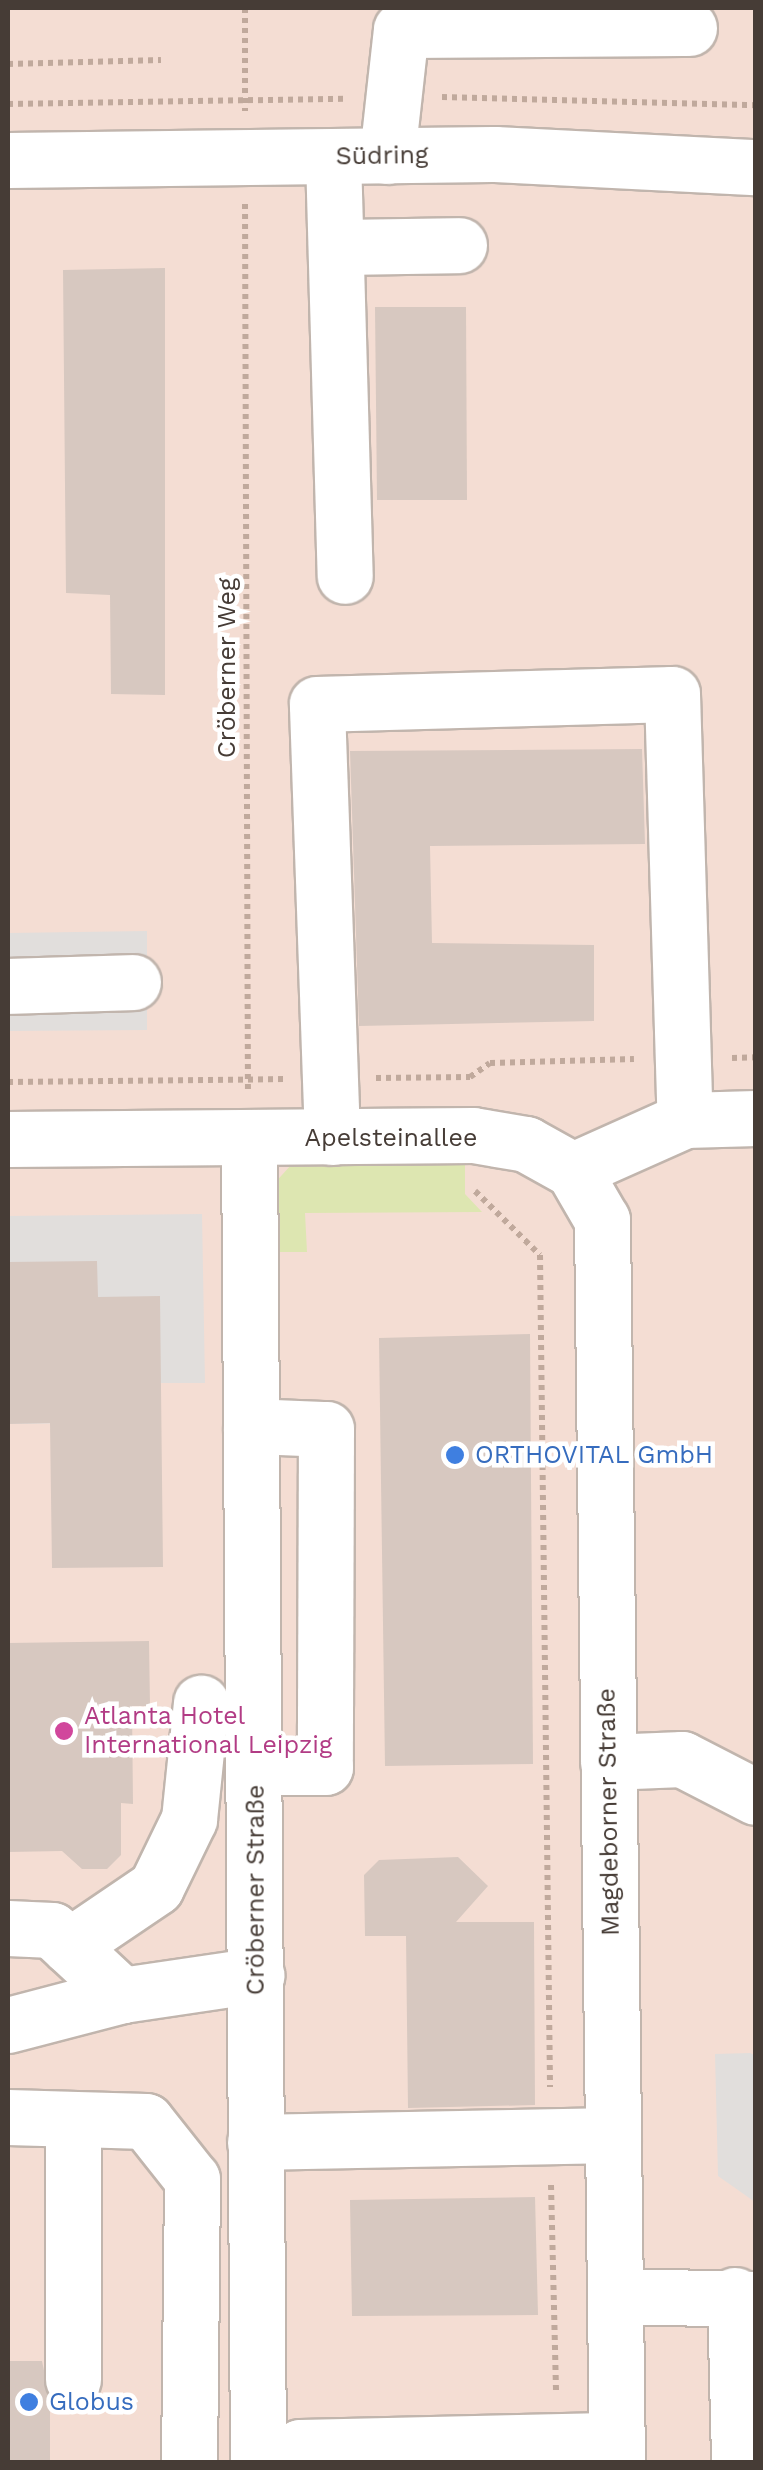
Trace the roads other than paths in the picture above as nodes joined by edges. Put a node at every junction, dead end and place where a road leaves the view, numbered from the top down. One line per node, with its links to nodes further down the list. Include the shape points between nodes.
1 (403, 19): 2 (street); 4 (street)
2 (690, 28)
3 (333, 156): 4 (street, Südring); 5 (street, Südring); 8 (street)
4 (386, 156): 6 (street, Südring)
5 (8, 160)
6 (756, 167)
7 (459, 245): 8 (street)
8 (336, 247): 9 (street)
9 (344, 576)
10 (132, 982): 11 (street)
11 (8, 986)
12 (756, 1118): 13 (street)
13 (685, 1120): 14 (street, via 672,694 317,704); 17 (street)
14 (332, 1137): 15 (street, Apelsteinallee); 17 (street, Apelsteinallee, via 472,1136 526,1144)
15 (249, 1138): 16 (street, Apelsteinallee); 18 (street, Cröberner Straße)
16 (8, 1139)
17 (573, 1170): 20 (street, Magdeborner Straße, via 602,1220)
18 (251, 1426): 21 (street, Cröberner Straße); 21 (street, via 326,1430 325,1768)
19 (202, 1703): 24 (street, via 189,1819 156,1887)
20 (608, 1762): 22 (street, via 682,1759); 30 (street, Magdeborner Straße)
21 (256, 1767): 25 (street, Cröberner Straße)
22 (756, 1797)
23 (8, 1928): 24 (street, via 52,1930)
24 (69, 1946): 26 (street)
25 (257, 1976): 26 (street); 31 (street, Cröberner Straße)
26 (122, 1994): 27 (street)
27 (8, 2025)
28 (8, 2117): 29 (street)
29 (73, 2119): 34 (street); 36 (street, via 146,2121 192,2179)
30 (613, 2136): 31 (street); 32 (street, Magdeborner Straße)
31 (255, 2142): 37 (street, Cröberner Straße)
32 (616, 2296): 33 (street); 35 (street, Magdeborner Straße)
33 (745, 2297): 39 (street)
34 (73, 2378)
35 (617, 2451): 38 (street, via 557,2441 300,2446)
36 (189, 2462)
37 (258, 2462)
38 (300, 2462)
39 (740, 2462)

